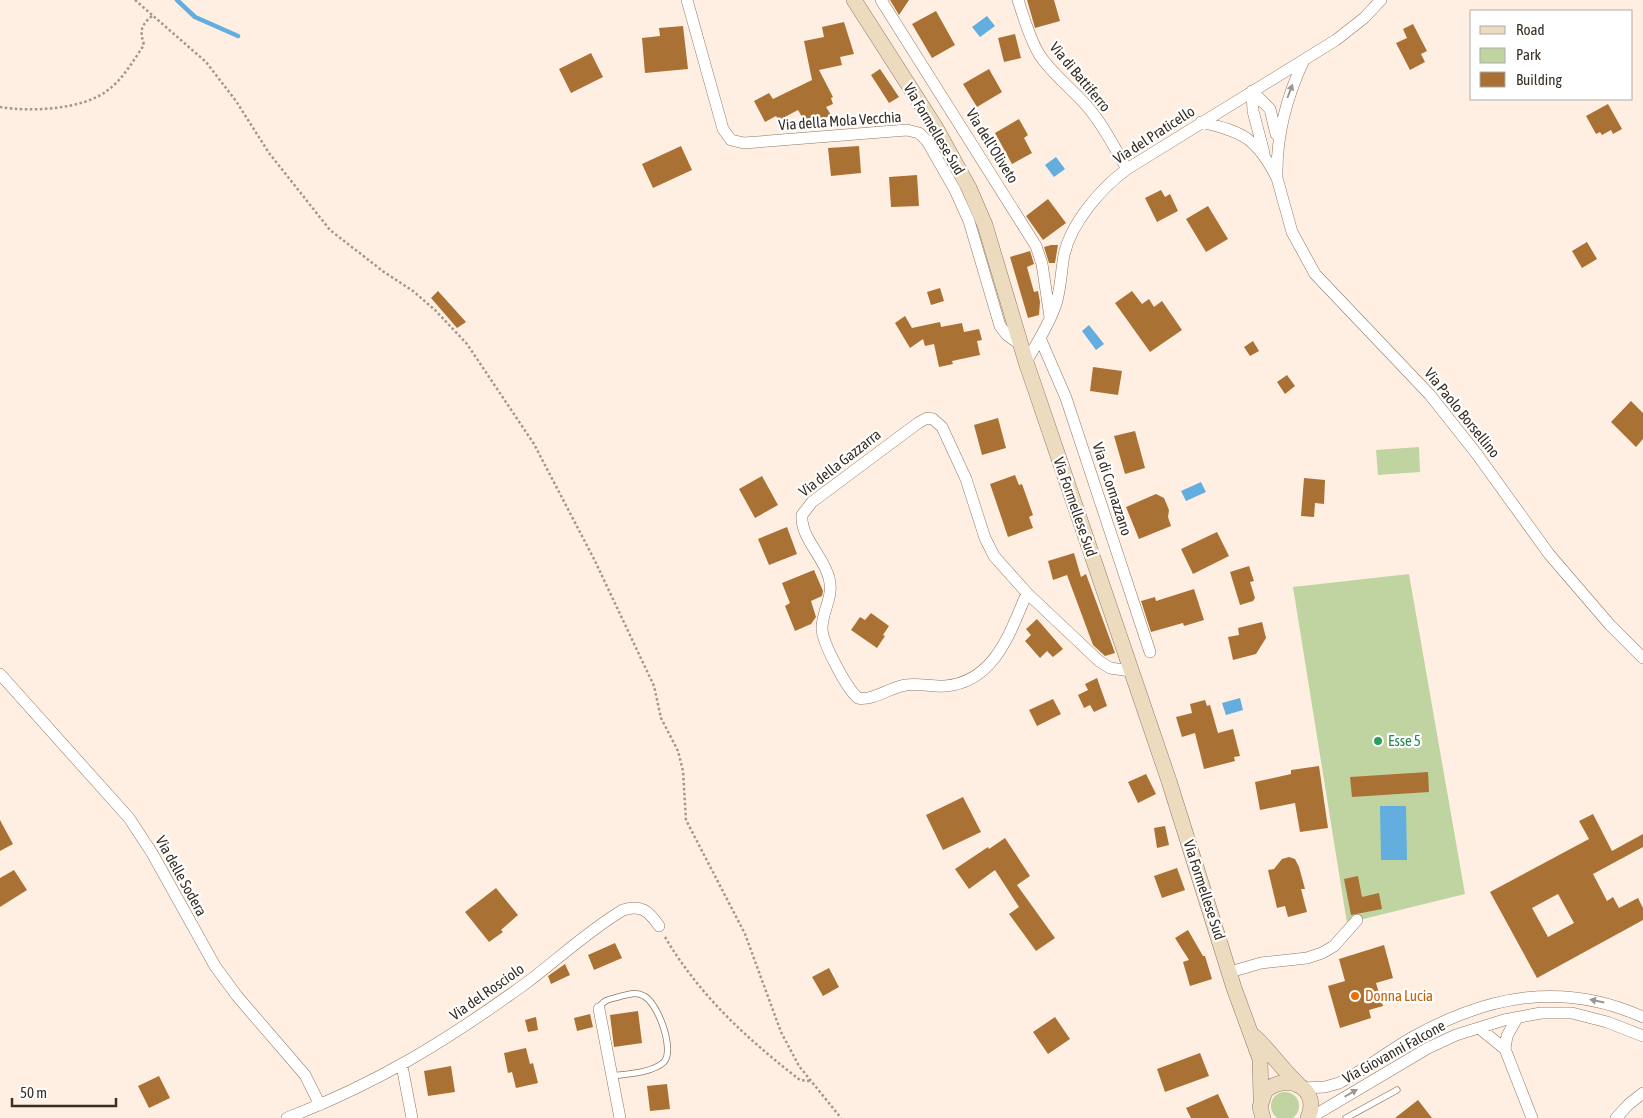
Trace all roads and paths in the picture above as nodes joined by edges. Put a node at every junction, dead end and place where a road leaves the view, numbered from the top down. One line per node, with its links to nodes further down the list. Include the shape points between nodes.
1 (135, 0): 7 (path)
2 (687, 0): 18 (street, Via della Mola Vecchia, via 722,129 731,140 744,143 903,130 915,132 925,139 950,179 967,216 998,322 1007,335)
3 (854, 0): 18 (street, Via Formellese Sud, via 936,128 969,188 987,232)
4 (881, 0): 16 (street, Via dell'Oliveto, via 1036,246)
5 (1018, 0): 14 (street, Via di Battiferro, via 1038,52 1097,119)
6 (1381, 0): 8 (street, Via del Praticello, via 1346,33)
7 (152, 16): 10 (path, via 140,30 144,45 108,91 72,106); 37 (path, via 206,62 236,101 273,159 330,230 413,291 467,344 534,444 595,561 654,686 662,718 678,751 683,771 686,820 745,934 785,1041)
8 (1304, 60): 9 (street, Via del Praticello); 12 (street, one-way to 8, via 1284,107)
9 (1252, 91): 11 (street, Via del Praticello); 12 (street, via 1270,109); 13 (street, via 1253,110)
10 (0, 107)
11 (1201, 122): 13 (street, via 1237,133); 14 (street, Via del Praticello)
12 (1278, 145): 15 (street)
13 (1265, 155): 15 (street)
14 (1127, 169): 16 (street, Via del Praticello, via 1103,191 1073,233 1065,250 1058,295)
15 (1277, 178): 22 (street, Via Paolo Borsellino, via 1292,232 1315,274 1430,394 1549,554)
16 (1050, 318): 17 (street, Via del Praticello)
17 (1040, 338): 19 (street, Via del Praticello); 21 (street, Via di Cornazzano, via 1069,407)
18 (1021, 345): 19 (street, Via Formellese Sud)
19 (1026, 362): 23 (street, Via Formellese Sud)
20 (1027, 593): 20 (street, Via della Gazzarra, via 991,551 966,479 942,427 933,419 927,418 918,423 812,502 802,515 830,584 822,636 850,690 858,698 868,698 908,685 951,685 976,676 1002,648); 23 (street, Via della Gazzarra, via 1099,661 1110,668)
21 (1150, 652)
22 (1643, 658)
23 (1131, 671): 27 (street, Via Formellese Sud)
24 (0, 674): 42 (street, Via delle Sodera, via 129,818 215,966 305,1075)
25 (1357, 920): 27 (street, via 1334,946 1322,953 1307,958 1271,960)
26 (659, 926): 35 (street, Via del Rosciolo, via 644,909 623,910 497,1004); 37 (path, via 679,960 708,997 777,1062 800,1080)
27 (1230, 972): 32 (street, Via Formellese Sud)
28 (599, 1009): 36 (street); 36 (lane, via 610,999 632,994 644,996 657,1010 665,1033 667,1056 663,1062 645,1070)
29 (1643, 1017): 38 (street, Via Giovanni Falcone, one-way to 38, via 1575,997 1542,995 1506,1000 1427,1030 1339,1083 1325,1087)
30 (1517, 1018): 31 (street, Via Giovanni Falcone); 33 (street, Via Giovanni Falcone, via 1549,1012 1572,1013); 34 (street, via 1507,1036)
31 (1480, 1028): 34 (street); 48 (street, Via Giovanni Falcone, one-way to 31, via 1428,1048)
32 (1252, 1034): 38 (street, Via Formellese Sud); 41 (street, Via Formellese Sud, via 1260,1060)
33 (1643, 1036)
34 (1505, 1049): 50 (street)
35 (402, 1066): 42 (street, Via del Rosciolo); 44 (street)
36 (612, 1076): 45 (street)
37 (810, 1081): 46 (path)
38 (1300, 1086): 41 (street, via 1280,1082 1265,1091); 48 (street, via 1309,1098)
39 (1397, 1090): 49 (lane)
40 (1643, 1092): 51 (street)
41 (1261, 1098): 47 (street, Via Formellese Sud)
42 (320, 1105): 43 (street, Via del Rosciolo)
43 (287, 1118)
44 (412, 1118)
45 (620, 1118)
46 (841, 1118)
47 (1262, 1118)
48 (1309, 1118)
49 (1346, 1118)
50 (1532, 1118)
51 (1616, 1118)

